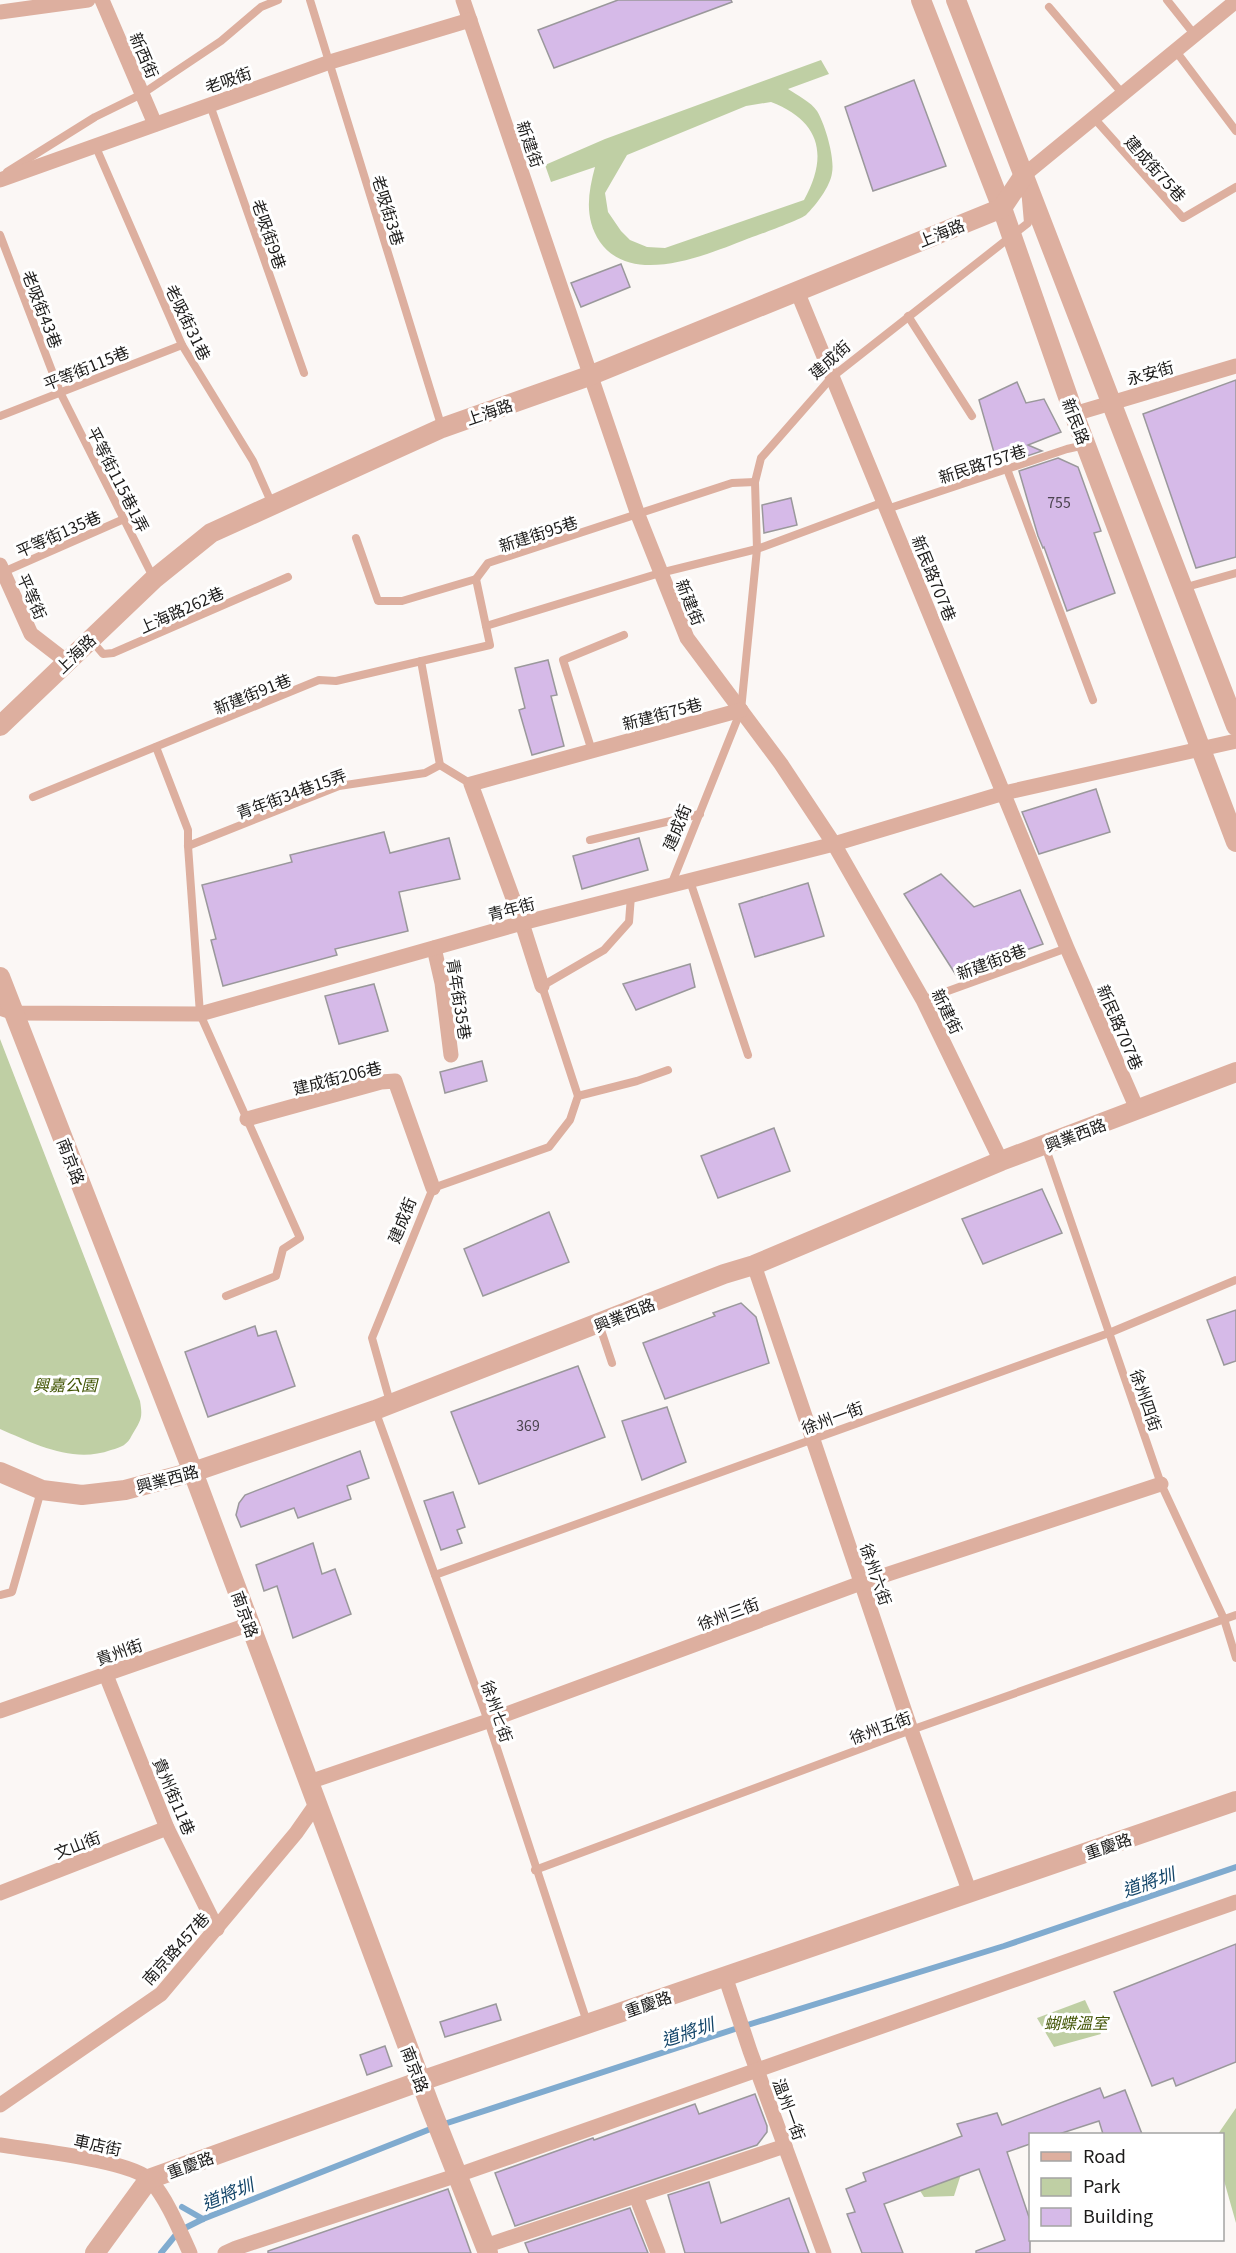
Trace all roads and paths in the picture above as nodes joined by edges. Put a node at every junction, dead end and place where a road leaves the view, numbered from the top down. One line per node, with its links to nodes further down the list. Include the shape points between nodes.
1 (88, 0): 11 (street)
2 (102, 0): 17 (street, 新西街)
3 (279, 0): 17 (lane, via 261,7 221,41)
4 (310, 0): 15 (lane, 老吸街3巷)
5 (463, 0): 12 (street, 新建街)
6 (921, 0): 26 (street, 新民路)
7 (956, 0): 23 (street)
8 (1167, 0): 13 (lane)
9 (1236, 2): 13 (street)
10 (1049, 7): 16 (lane)
11 (0, 12)
12 (470, 20): 15 (street, 老吸街); 34 (street, 新建街)
13 (1194, 34): 14 (street)
14 (1175, 50): 16 (street); 21 (lane)
15 (330, 62): 18 (street, 老吸街); 41 (lane, 老吸街3巷)
16 (1122, 93): 19 (street)
17 (142, 94): 20 (street, 新西街); 24 (lane, via 95,117)
18 (210, 105): 20 (street, 老吸街); 33 (lane, 老吸街9巷)
19 (1093, 117): 23 (street); 25 (lane, 建成街75巷, via 1183,218)
20 (154, 124): 22 (street, 老吸街)
21 (1236, 131)
22 (95, 145): 24 (street, 老吸街); 31 (lane, 老吸街31巷)
23 (1024, 175): 26 (street); 27 (lane, 建成街, via 1028,223); 37 (street)
24 (0, 178)
25 (1236, 187)
26 (1002, 208): 27 (street, 新民路); 29 (street, 上海路)
27 (1011, 235): 30 (lane, 建成街); 38 (street, 新民路)
28 (0, 236): 36 (lane, 老吸街43巷)
29 (797, 291): 34 (street, 上海路); 35 (street, 新民路707巷)
30 (908, 316): 35 (lane, 建成街); 40 (lane)
31 (182, 345): 36 (lane, 平等街115巷); 45 (lane, 老吸街31巷, via 253,461)
32 (1236, 366): 37 (street, 永安街)
33 (304, 373)
34 (590, 376): 41 (street, 上海路); 47 (street, 新建街)
35 (832, 377): 44 (lane, 建成街, via 761,458); 46 (street, 新民路707巷)
36 (60, 392): 39 (lane, 平等街115巷); 48 (lane, 平等街115巷1弄)
37 (1110, 402): 38 (street, 永安街); 57 (street)
38 (1074, 414): 42 (street, 新民路)
39 (0, 416)
40 (972, 416)
41 (442, 428): 45 (street, 上海路)
42 (1087, 445): 43 (lane, 新民路757巷); 69 (street, 新民路)
43 (1007, 469): 46 (lane, 新民路757巷); 63 (lane)
44 (755, 482): 47 (lane, 新建街95巷, via 732,483); 50 (lane, 建成街)
45 (272, 504): 55 (street, 上海路, via 211,533)
46 (885, 506): 50 (lane, 新民路757巷); 73 (street, 新民路707巷)
47 (638, 515): 52 (street, 新建街); 56 (lane, 新建街95巷, via 488,563)
48 (124, 519): 51 (lane, 平等街135巷); 55 (lane, 平等街115巷1弄)
49 (356, 538): 56 (lane, 新建街95巷, via 378,601 402,601)
50 (757, 549): 52 (lane, 新民路757巷); 64 (lane, 建成街)
51 (1, 570): 61 (street, 平等街, via 30,634)
52 (660, 573): 58 (lane); 64 (street, 新建街, via 687,638)
53 (1236, 573): 57 (lane)
54 (288, 577): 60 (lane, 上海路262巷, via 113,653 103,654)
55 (154, 579): 60 (street, 上海路)
56 (476, 579): 58 (lane)
57 (1183, 588): 66 (street)
58 (486, 626): 62 (lane, 新建街91巷, via 490,645)
59 (624, 635): 70 (lane, via 564,660)
60 (90, 638): 61 (street, 上海路)
61 (66, 661): 65 (street, 上海路)
62 (421, 661): 68 (lane, 新建街91巷, via 336,681 319,680); 71 (lane)
63 (1093, 700)
64 (741, 710): 70 (street, 新建街75巷); 75 (lane, 建成街); 78 (street, 新建街)
65 (0, 726)
66 (1236, 726)
67 (1236, 741): 69 (street)
68 (156, 747): 74 (lane, 新建街91巷); 79 (lane, via 188,830)
69 (1200, 750): 73 (street); 77 (street, 新民路)
70 (592, 751): 72 (street, 新建街75巷)
71 (440, 765): 72 (lane); 79 (lane, 青年街34巷15弄, via 425,772 339,786)
72 (471, 784): 83 (street)
73 (1004, 793): 78 (street); 85 (street, 新民路707巷)
74 (33, 797)
75 (700, 814): 76 (lane); 81 (lane, 建成街)
76 (590, 840)
77 (1236, 842)
78 (834, 844): 80 (street, 青年街); 88 (street, 新建街)
79 (188, 846): 90 (lane)
80 (690, 881): 81 (street, 青年街); 92 (lane)
81 (671, 886): 82 (street, 青年街)
82 (631, 896): 83 (street, 青年街); 87 (lane, via 629,922 604,950)
83 (522, 923): 84 (street, 青年街); 87 (street)
84 (434, 948): 90 (street, 青年街); 91 (street, 青年街35巷)
85 (1068, 948): 88 (lane, 新建街8巷); 96 (street, 新民路707巷)
86 (0, 977): 89 (street, 南京路)
87 (542, 986): 95 (lane)
88 (923, 999): 99 (street, 新建街)
89 (7, 1011): 90 (street, 青年街); 110 (street, 南京路)
90 (200, 1014): 97 (lane)
91 (451, 1055)
92 (748, 1055)
93 (668, 1070): 95 (lane)
94 (1236, 1072): 96 (street, 興業西路)
95 (578, 1096): 100 (lane, 建成街, via 570,1120 549,1147)
96 (1137, 1109): 98 (street, 興業西路)
97 (247, 1119): 100 (street, 建成街206巷, via 395,1081); 103 (lane, via 300,1238 283,1249 276,1276)
98 (1045, 1145): 99 (street, 興業西路); 105 (lane, 徐州四街)
99 (1001, 1161): 101 (street, 興業西路)
100 (433, 1188): 107 (lane, 建成街, via 372,1338)
101 (754, 1265): 104 (street, 興業西路); 108 (street, 徐州六街)
102 (1236, 1280): 105 (lane, 徐州一街)
103 (226, 1296)
104 (599, 1324): 106 (lane); 107 (street, 興業西路)
105 (1109, 1333): 108 (lane, 徐州一街); 111 (lane, 徐州四街)
106 (612, 1363)
107 (383, 1407): 110 (street, 興業西路); 113 (lane, 徐州七街)
108 (812, 1438): 113 (lane, 徐州一街); 114 (street, 徐州六街)
109 (0, 1472): 112 (street, 興業西路)
110 (193, 1472): 112 (street, 興業西路, via 125,1490 82,1495); 118 (street, 南京路)
111 (1161, 1484): 114 (street, 徐州三街); 117 (lane, 徐州四街)
112 (42, 1490): 115 (lane, via 12,1592)
113 (435, 1575): 122 (lane, 徐州七街)
114 (861, 1583): 122 (street, 徐州三街); 123 (street, 徐州六街)
115 (0, 1595)
116 (1236, 1615): 117 (lane, 徐州五街)
117 (1224, 1619): 119 (lane, 徐州四街); 123 (lane, 徐州五街)
118 (250, 1624): 120 (street, 貴州街); 124 (street, 南京路)
119 (1236, 1658)
120 (106, 1675): 121 (street, 貴州街); 127 (street, 貴州街11巷)
121 (0, 1711)
122 (488, 1721): 124 (street, 徐州三街); 128 (lane, 徐州七街)
123 (911, 1730): 128 (lane, 徐州五街); 130 (street, 徐州六街)
124 (309, 1782): 126 (street, 南京路)
125 (1236, 1802): 130 (street, 重慶路)
126 (317, 1803): 132 (street, 南京路457巷); 136 (street, 南京路)
127 (167, 1828): 129 (street, 文山街); 132 (street, 貴州街11巷)
128 (535, 1870): 134 (lane, 徐州七街)
129 (0, 1893)
130 (970, 1893): 133 (street, 重慶路)
131 (1236, 1902): 135 (street)
132 (217, 1929): 137 (street, 南京路457巷, via 161,1994)
133 (725, 1976): 134 (street, 重慶路); 135 (street, 溫州一街)
134 (587, 2024): 136 (street, 重慶路)
135 (757, 2070): 139 (street, 溫州一街); 140 (street)
136 (421, 2081): 140 (street, 南京路); 141 (street, 重慶路)
137 (0, 2104)
138 (0, 2145): 141 (street, 車店街, via 110,2162)
139 (785, 2146): 142 (street); 148 (street, 溫州一街)
140 (455, 2167): 143 (street, 南京路); 146 (street)
141 (149, 2179): 144 (street, 重慶路); 145 (street, via 170,2209)
142 (636, 2196): 143 (street); 147 (street)
143 (486, 2249)
144 (95, 2253)
145 (190, 2253)
146 (225, 2253)
147 (658, 2253)
148 (824, 2253)

